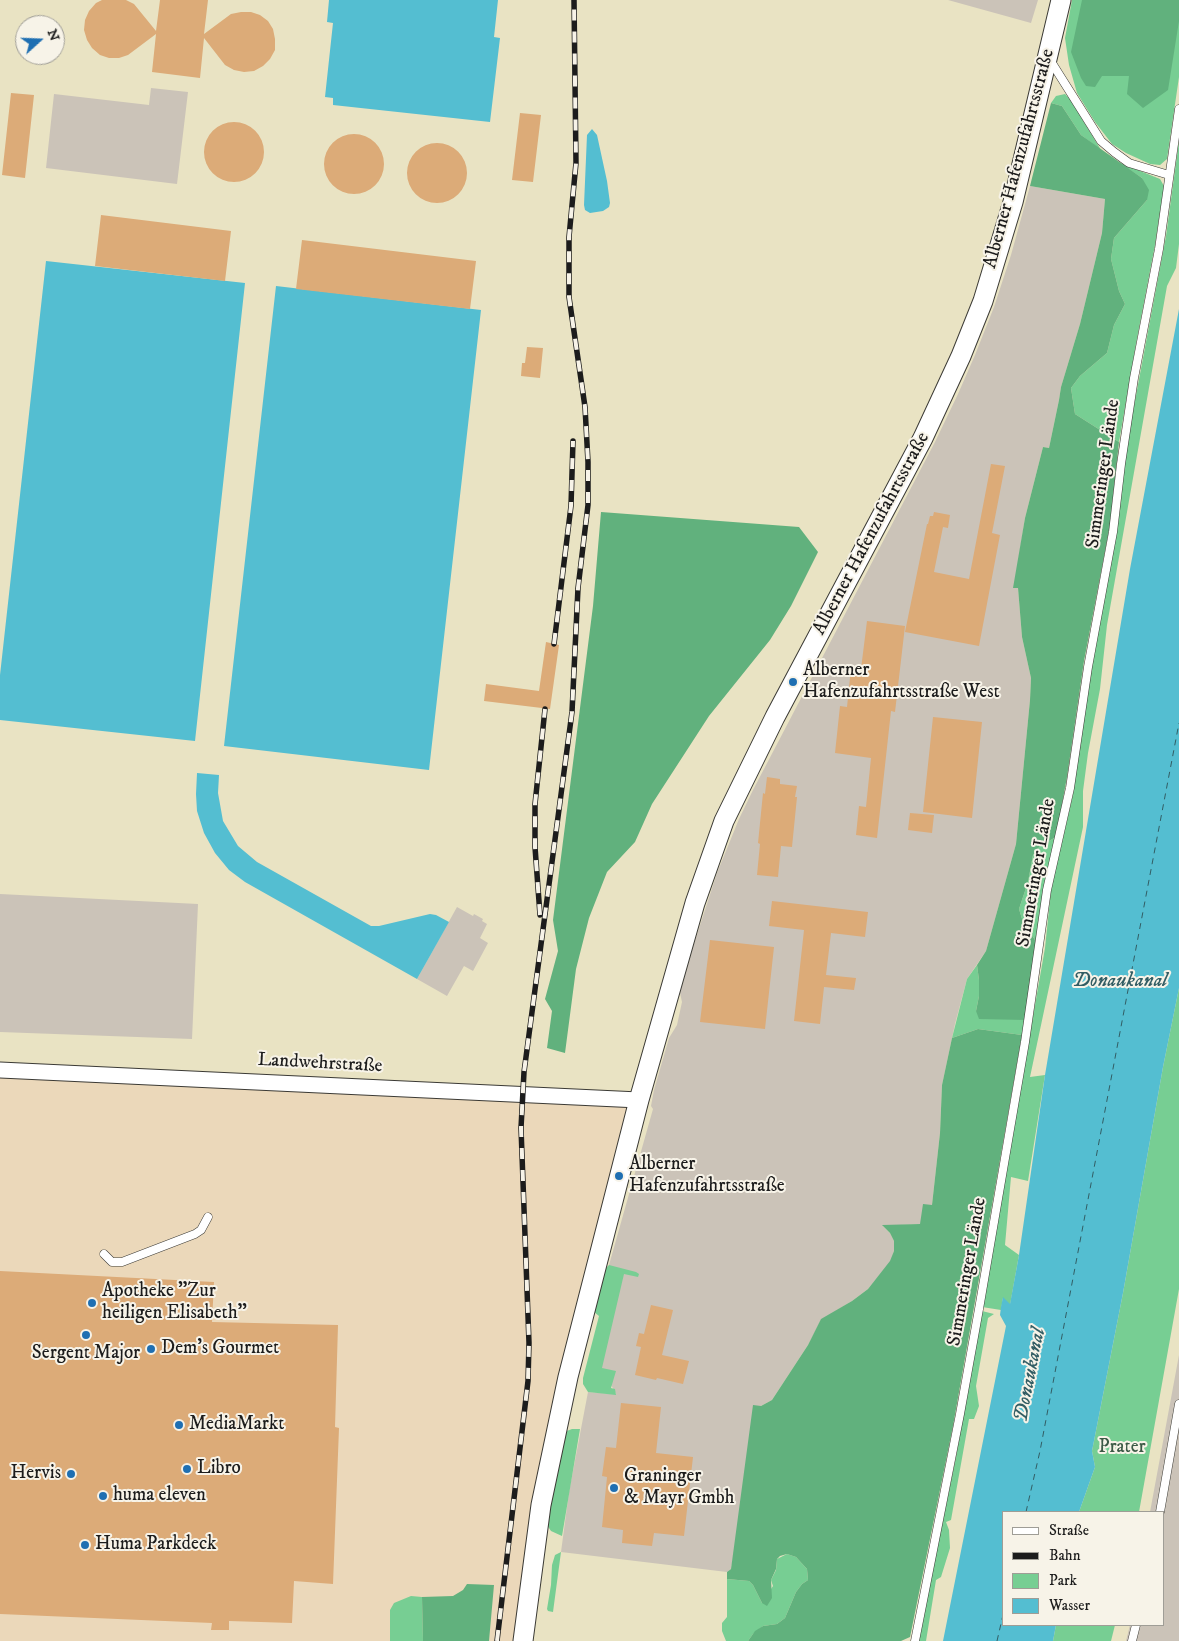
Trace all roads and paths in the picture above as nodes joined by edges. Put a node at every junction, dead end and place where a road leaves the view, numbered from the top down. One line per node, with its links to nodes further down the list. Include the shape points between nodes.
1 (1061, 0): 2 (street, Alberner Hafenzufahrtsstraße)
2 (1048, 57): 4 (lane, via 1101,141 1130,162); 6 (street, Alberner Hafenzufahrtsstraße, via 1013,202 983,300 923,438 724,820 695,903)
3 (1179, 109): 4 (lane, Simmeringer Lände)
4 (1169, 175): 13 (lane, Simmeringer Lände, via 1070,788 1047,890 982,1290)
5 (0, 1070): 6 (street, Landwehrstraße)
6 (639, 1100): 12 (street, Alberner Hafenzufahrtsstraße, via 577,1339 549,1464)
7 (208, 1217): 8 (lane, via 195,1234 122,1262 112,1262)
8 (104, 1254)
9 (1179, 1404): 10 (lane)
10 (1160, 1511)
11 (1136, 1626): 14 (lane)
12 (523, 1641)
13 (915, 1641)
14 (1132, 1641)

